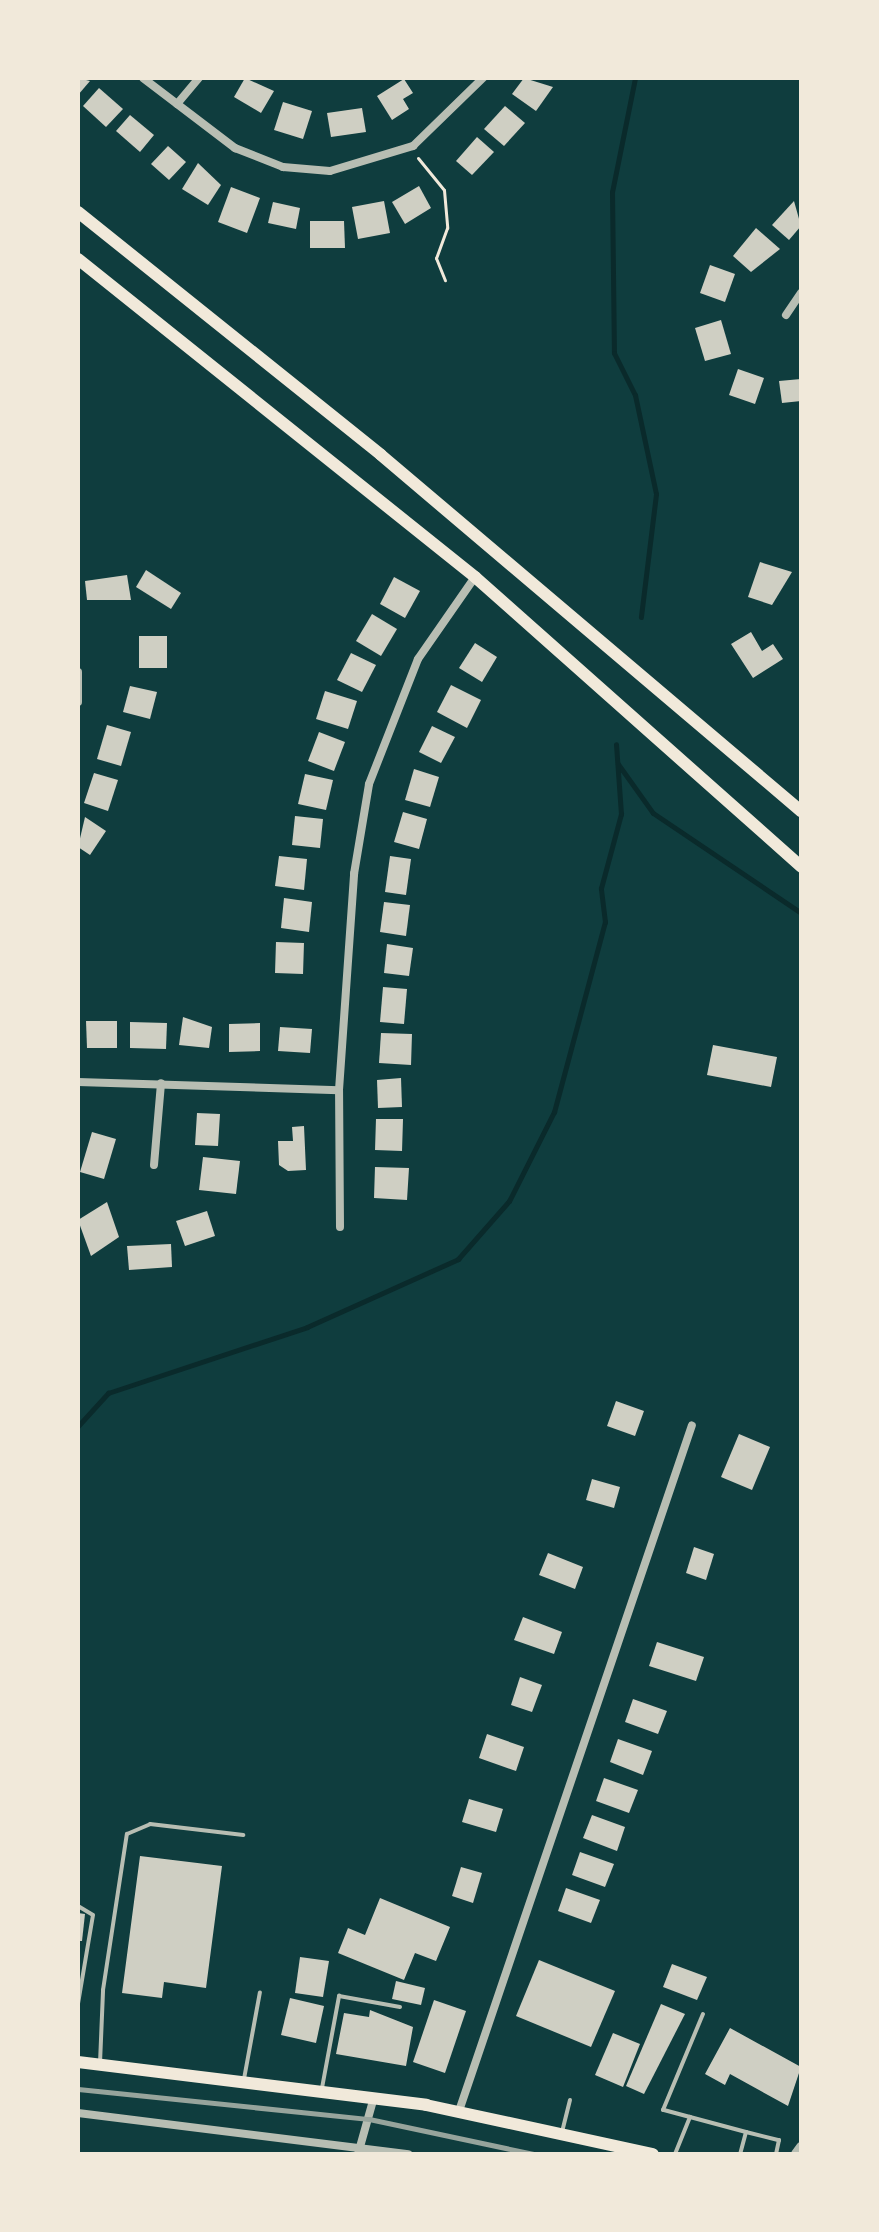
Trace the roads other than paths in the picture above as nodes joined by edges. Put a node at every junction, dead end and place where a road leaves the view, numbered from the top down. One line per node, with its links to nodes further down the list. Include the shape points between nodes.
1 (143, 78): 4 (street)
2 (199, 78): 4 (street)
3 (483, 78): 4 (street, via 409,148 356,168 283,167 235,148)
4 (177, 104)
5 (78, 212): 12 (main road, via 381,455)
6 (78, 259): 9 (main road)
7 (801, 293): 8 (street)
8 (786, 315)
9 (475, 577): 13 (main road); 16 (street, via 418,659 369,784 354,874)
10 (78, 672): 11 (street)
11 (78, 702)
12 (801, 811)
13 (801, 866)
14 (78, 1082): 15 (street)
15 (161, 1083): 16 (street); 17 (street)
16 (339, 1090): 18 (street)
17 (154, 1165)
18 (340, 1227)
19 (692, 1425): 32 (street)
20 (243, 1835): 27 (lane, via 150,1824 127,1834 103,1990)
21 (78, 1906): 23 (lane, via 93,1915)
22 (260, 1992): 28 (lane)
23 (78, 2003)
24 (400, 2007): 29 (lane, via 339,1996)
25 (703, 2014): 34 (lane, via 663,2110)
26 (78, 2062): 27 (main road)
27 (100, 2065): 28 (main road)
28 (243, 2082): 29 (main road)
29 (322, 2091): 30 (main road)
30 (374, 2097): 32 (main road); 38 (street)
31 (570, 2100): 36 (lane)
32 (459, 2111): 36 (main road)
33 (78, 2113): 38 (street)
34 (690, 2117): 35 (lane); 41 (lane)
35 (746, 2132): 42 (lane); 43 (lane, via 779,2140)
36 (562, 2133): 40 (main road)
37 (801, 2147): 44 (street)
38 (360, 2150): 39 (street)
39 (408, 2154)
40 (653, 2154)
41 (675, 2154)
42 (740, 2154)
43 (776, 2154)
44 (796, 2154)

